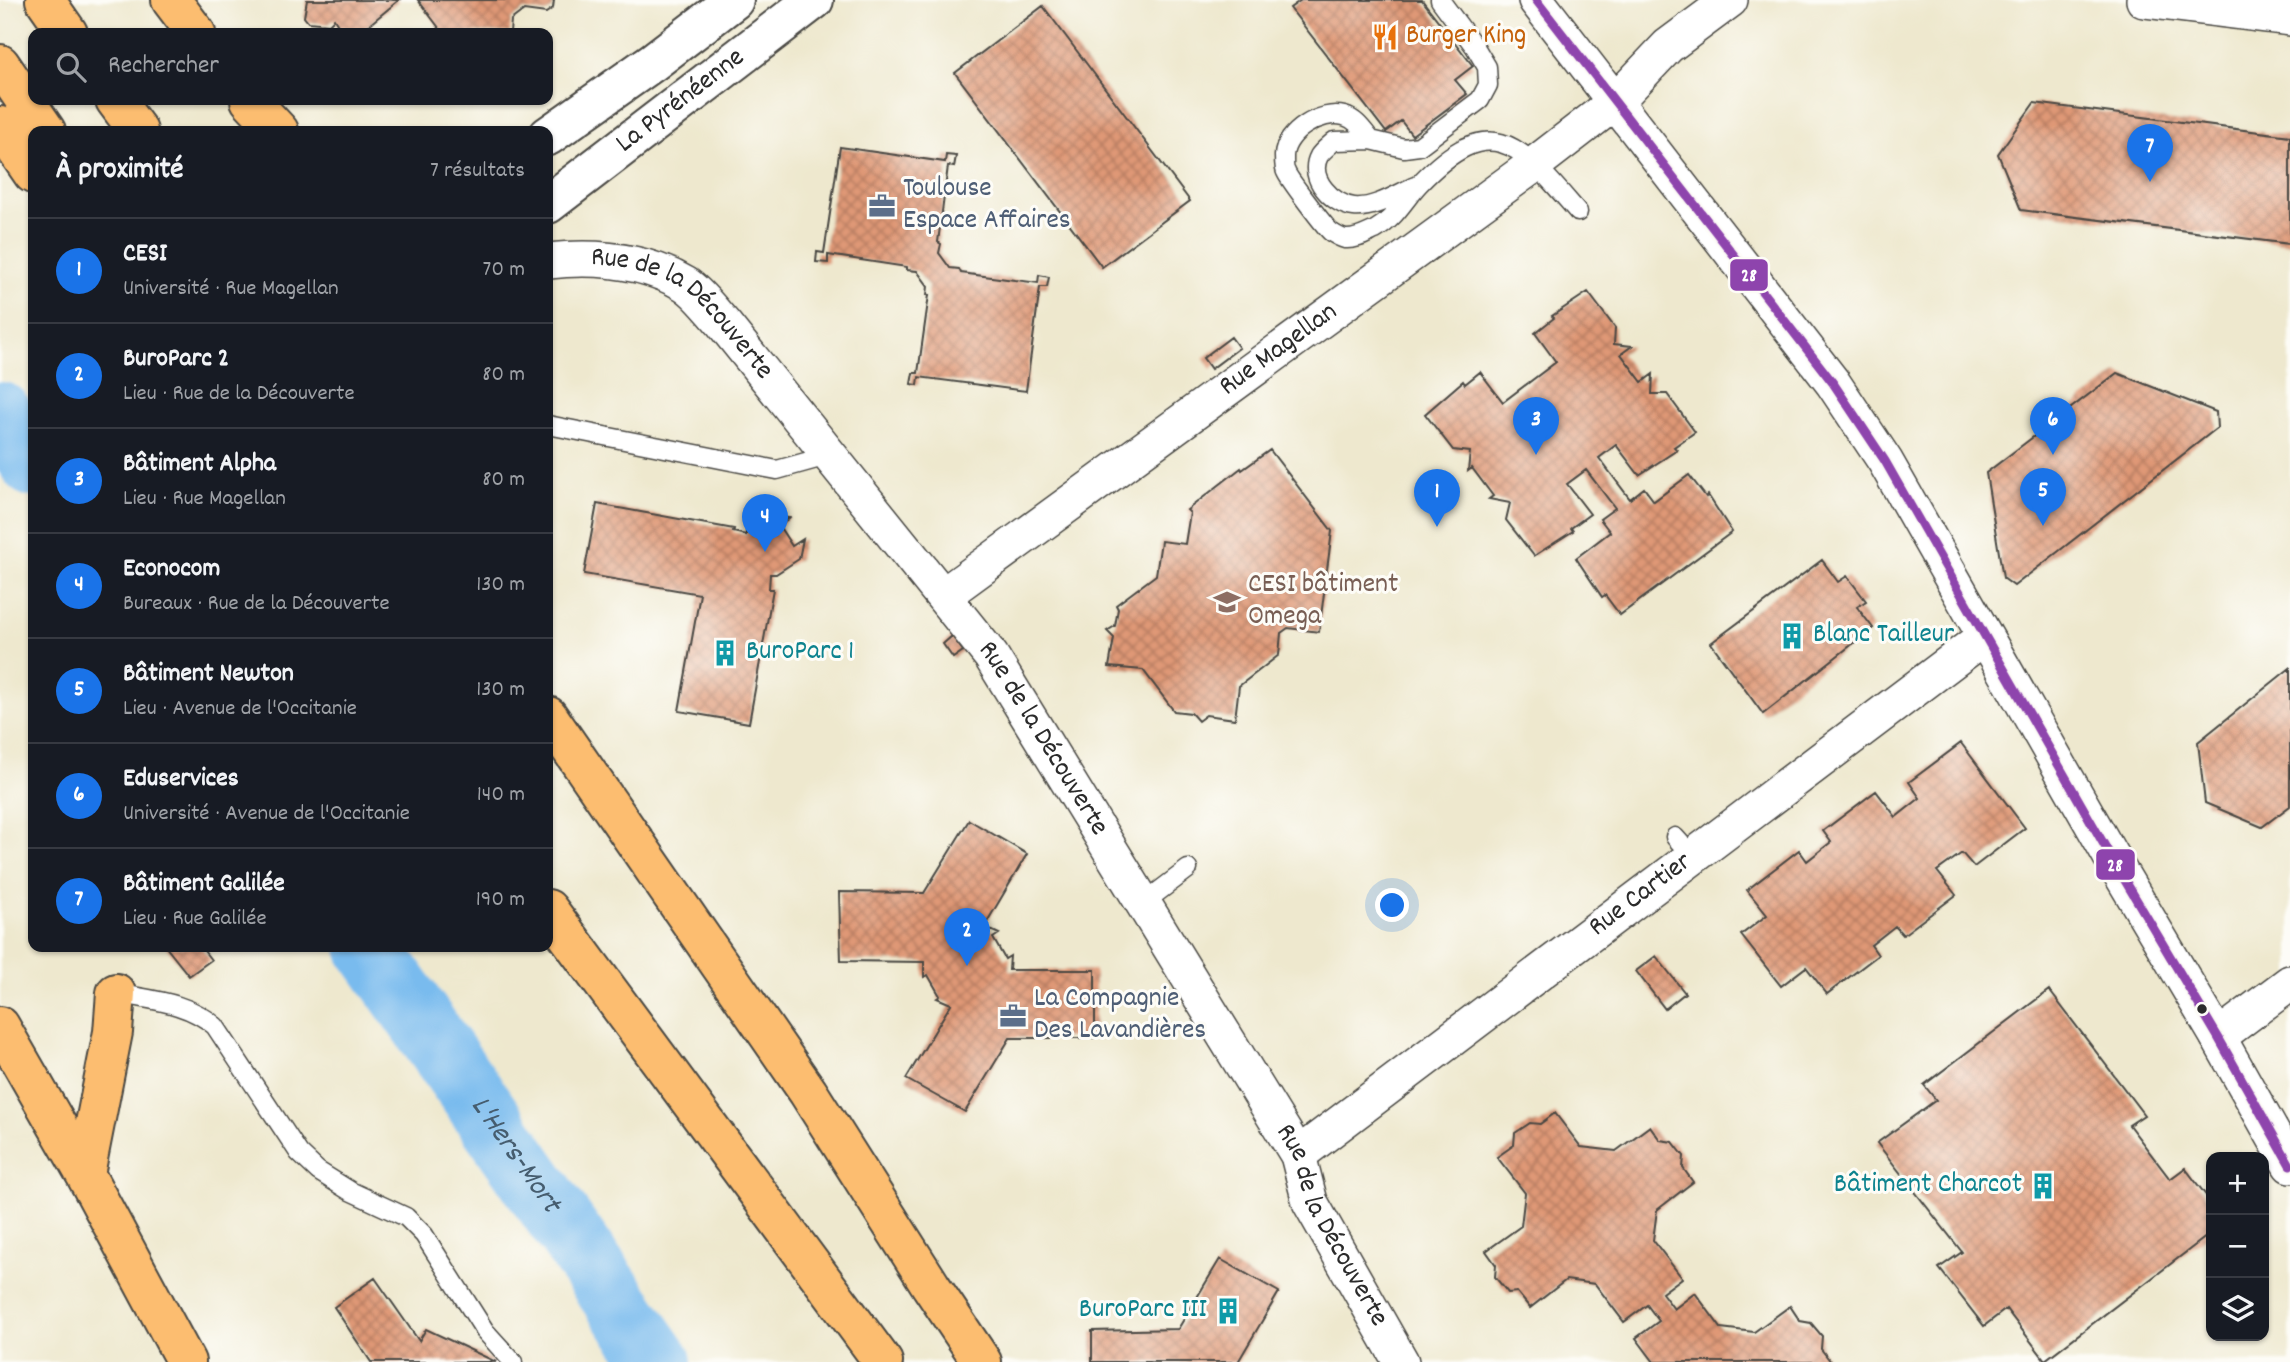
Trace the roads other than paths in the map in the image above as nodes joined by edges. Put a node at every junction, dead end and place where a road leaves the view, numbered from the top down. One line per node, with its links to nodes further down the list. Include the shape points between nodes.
1 (45, 0): 10 (highway)
2 (172, 0): 11 (highway)
3 (734, 0): 22 (street, La Pyrénéenne)
4 (814, 0): 27 (street, La Pyrénéenne)
5 (1440, 0): 23 (lane, via 1487,67 1488,85 1480,100 1419,146 1404,148)
6 (1536, 0): 13 (street)
7 (1730, 0): 13 (street, Rue Magellan, via 1668,46)
8 (2144, 0): 9 (street)
9 (2290, 18)
10 (65, 28)
11 (193, 28)
12 (0, 64): 14 (highway)
13 (1614, 103): 24 (street, Rue Magellan); 33 (street, via 1833,383 1885,461)
14 (28, 105)
15 (28, 105): 19 (highway)
16 (120, 105): 20 (highway)
17 (255, 105): 21 (highway)
18 (0, 126): 25 (highway)
19 (43, 126)
20 (134, 126)
21 (274, 126)
22 (553, 132)
23 (1371, 140): 26 (lane, via 1334,141 1318,157 1316,173 1328,194 1354,207 1374,204); 26 (lane, via 1355,120 1341,115 1318,118 1296,131 1284,153 1286,173 1332,233 1345,239 1360,237 1386,224)
24 (1535, 164): 26 (lane, via 1513,146 1496,141 1463,147); 28 (lane); 32 (street, Rue Magellan)
25 (28, 167)
26 (1419, 184)
27 (553, 200)
28 (1578, 212)
29 (553, 260): 31 (street, Rue de la Découverte, via 613,259 650,268 687,285)
30 (553, 426): 31 (lane, via 777,470)
31 (831, 455): 32 (street, Rue de la Découverte, via 859,509)
32 (944, 595): 36 (street, Rue de la Découverte, via 992,656)
33 (1984, 637): 41 (street); 42 (street, Rue Cartier, via 1684,847)
34 (553, 723): 48 (highway, via 808,1092)
35 (1188, 869): 36 (lane)
36 (1142, 904): 42 (street, Rue de la Découverte)
37 (553, 916): 47 (highway)
38 (2290, 984): 41 (street)
39 (116, 993): 44 (highway, via 113,1032); 46 (lane, via 191,1009 215,1026 299,1153 350,1191 406,1217 424,1235 485,1331)
40 (0, 1026): 44 (highway)
41 (2218, 1037): 43 (street)
42 (1298, 1155): 49 (street, Rue de la Découverte, via 1310,1202)
43 (2290, 1165)
44 (85, 1174): 45 (highway)
45 (186, 1362)
46 (513, 1362)
47 (883, 1362)
48 (982, 1362)
49 (1401, 1362)

